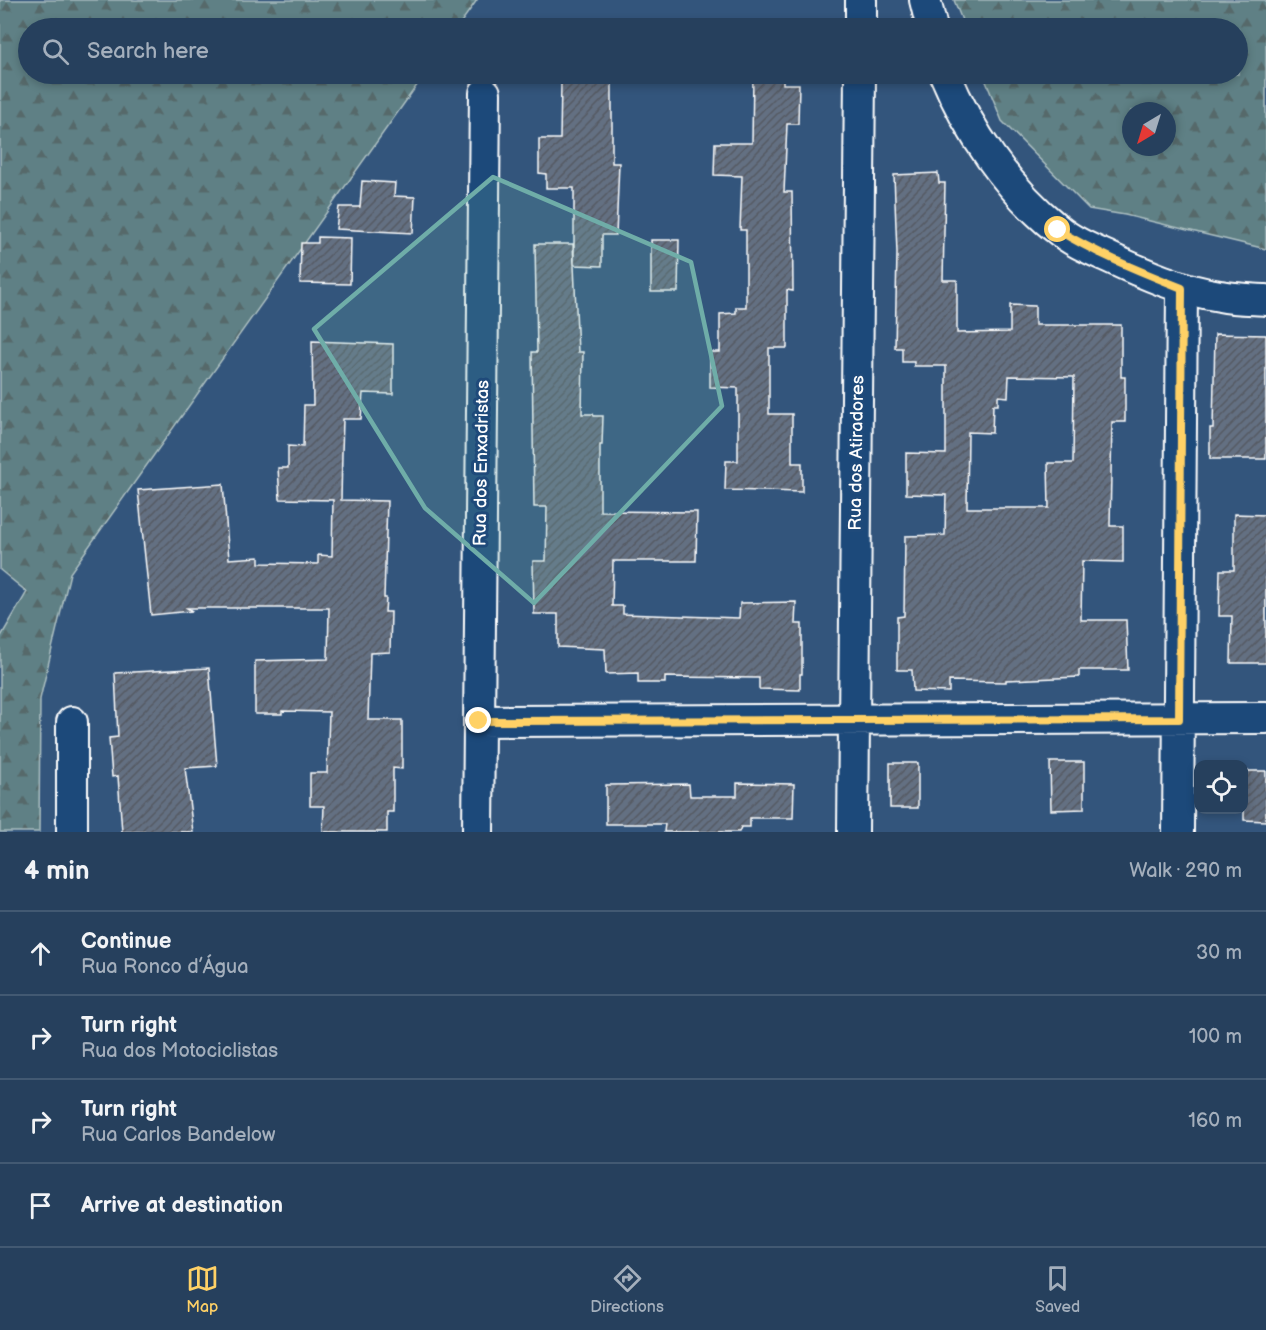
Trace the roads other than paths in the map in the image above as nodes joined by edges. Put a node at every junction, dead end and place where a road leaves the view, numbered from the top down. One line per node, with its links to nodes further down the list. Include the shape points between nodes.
1 (861, 0): 3 (street)
2 (926, 0): 4 (street)
3 (861, 18)
4 (930, 18)
5 (860, 84): 12 (street, Rua dos Atiradores)
6 (949, 84): 8 (street, via 979,140 1007,178 1058,230 1132,269)
7 (485, 93): 13 (street, Rua dos Enxadristas)
8 (1182, 288): 9 (street); 11 (street)
9 (1266, 300)
10 (1266, 718): 11 (street)
11 (1179, 719): 12 (street); 18 (street)
12 (854, 720): 13 (street); 17 (street, Rua dos Atiradores)
13 (479, 721): 16 (street, Rua dos Enxadristas)
14 (72, 722): 15 (street)
15 (72, 832)
16 (478, 832)
17 (853, 832)
18 (1178, 832)

